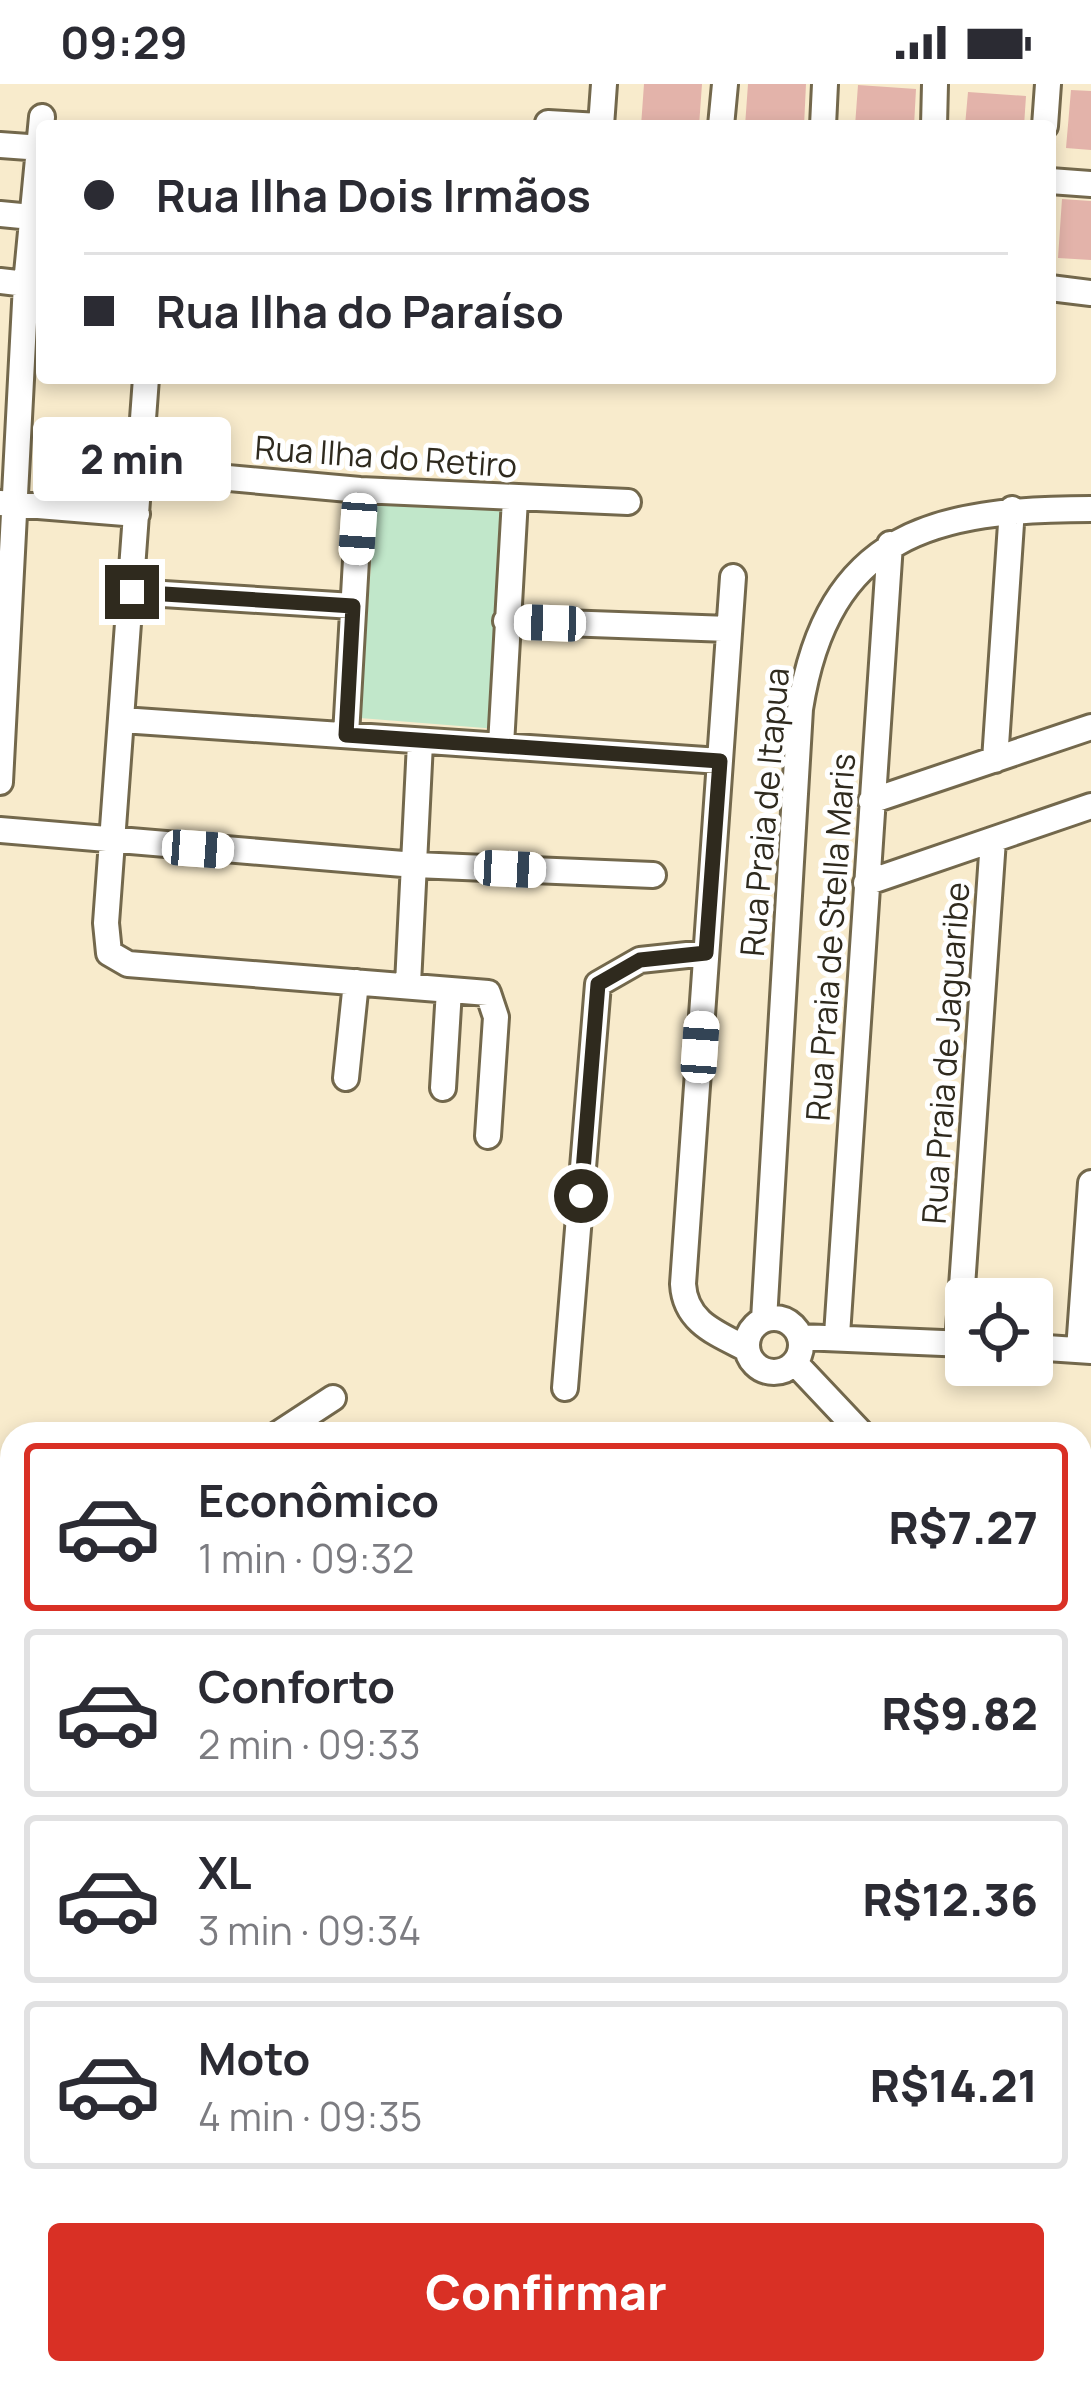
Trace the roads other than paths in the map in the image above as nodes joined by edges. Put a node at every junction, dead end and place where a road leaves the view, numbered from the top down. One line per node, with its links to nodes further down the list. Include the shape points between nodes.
1 (604, 84): 8 (street)
2 (724, 84): 9 (street)
3 (825, 84): 10 (street)
4 (935, 84): 11 (street)
5 (1048, 84): 12 (street)
6 (42, 117): 7 (street)
7 (42, 120)
8 (601, 120)
9 (721, 120)
10 (823, 120)
11 (934, 120)
12 (1045, 120)
13 (0, 145): 14 (street)
14 (36, 148)
15 (1056, 182): 16 (street)
16 (1091, 184)
17 (0, 214): 18 (street)
18 (36, 218)
19 (36, 229): 21 (street)
20 (0, 281): 21 (street)
21 (26, 284): 25 (street)
22 (1056, 289): 23 (street)
23 (1091, 293)
24 (146, 384): 26 (street)
25 (12, 388): 30 (street)
26 (140, 470): 27 (street, Rua Ilha do Retiro); 33 (street)
27 (360, 490): 28 (street, Rua Ilha do Retiro); 37 (street)
28 (515, 499): 29 (street, Rua Ilha do Retiro); 39 (street)
29 (628, 502)
30 (8, 503): 33 (street); 38 (street)
31 (1012, 509): 32 (street, Rua Praia de Itapua); 34 (street, Rua Praia de Itapua, via 934,524); 47 (street)
32 (1091, 509)
33 (137, 514): 36 (street)
34 (890, 544): 50 (street, Rua Praia de Stella Maris); 67 (street, Rua Praia de Itapua, via 848,580 807,664)
35 (733, 577): 40 (street)
36 (132, 592): 37 (street); 41 (street)
37 (353, 606): 44 (street)
38 (5, 615): 42 (street)
39 (506, 621): 40 (street); 46 (street)
40 (729, 629): 48 (street)
41 (122, 720): 44 (street); 54 (street)
42 (2, 725): 49 (street)
43 (1091, 727): 47 (street)
44 (346, 735): 45 (street)
45 (420, 743): 46 (street); 55 (street)
46 (502, 745): 48 (street)
47 (995, 760): 50 (street)
48 (720, 761): 58 (street)
49 (0, 782)
50 (871, 801): 57 (street, Rua Praia de Stella Maris)
51 (1091, 806): 53 (street)
52 (0, 830): 54 (street)
53 (993, 840): 57 (street); 66 (street, Rua Praia de Jaguaribe)
54 (112, 842): 55 (street); 59 (street, via 112,957)
55 (415, 866): 56 (street); 60 (street)
56 (653, 875)
57 (866, 884): 68 (street, Rua Praia de Stella Maris)
58 (706, 953): 72 (street, via 683,1295 702,1325); 75 (street, via 640,960 598,984)
59 (356, 982): 60 (street); 62 (street)
60 (408, 984): 61 (street)
61 (459, 990): 63 (street); 64 (street, via 488,993 496,1007)
62 (346, 1078)
63 (443, 1088)
64 (488, 1136)
65 (1091, 1183): 73 (street)
66 (966, 1278)
67 (764, 1320): 69 (street, via 782,1318); 72 (street, via 750,1332)
68 (837, 1335): 69 (street); 70 (street)
69 (801, 1337): 74 (street)
70 (945, 1343)
71 (1053, 1348): 73 (street)
72 (747, 1349): 74 (street, via 762,1370)
73 (1085, 1350)
74 (796, 1363): 78 (street)
75 (566, 1388)
76 (333, 1397): 77 (street)
77 (296, 1422)
78 (851, 1422)

